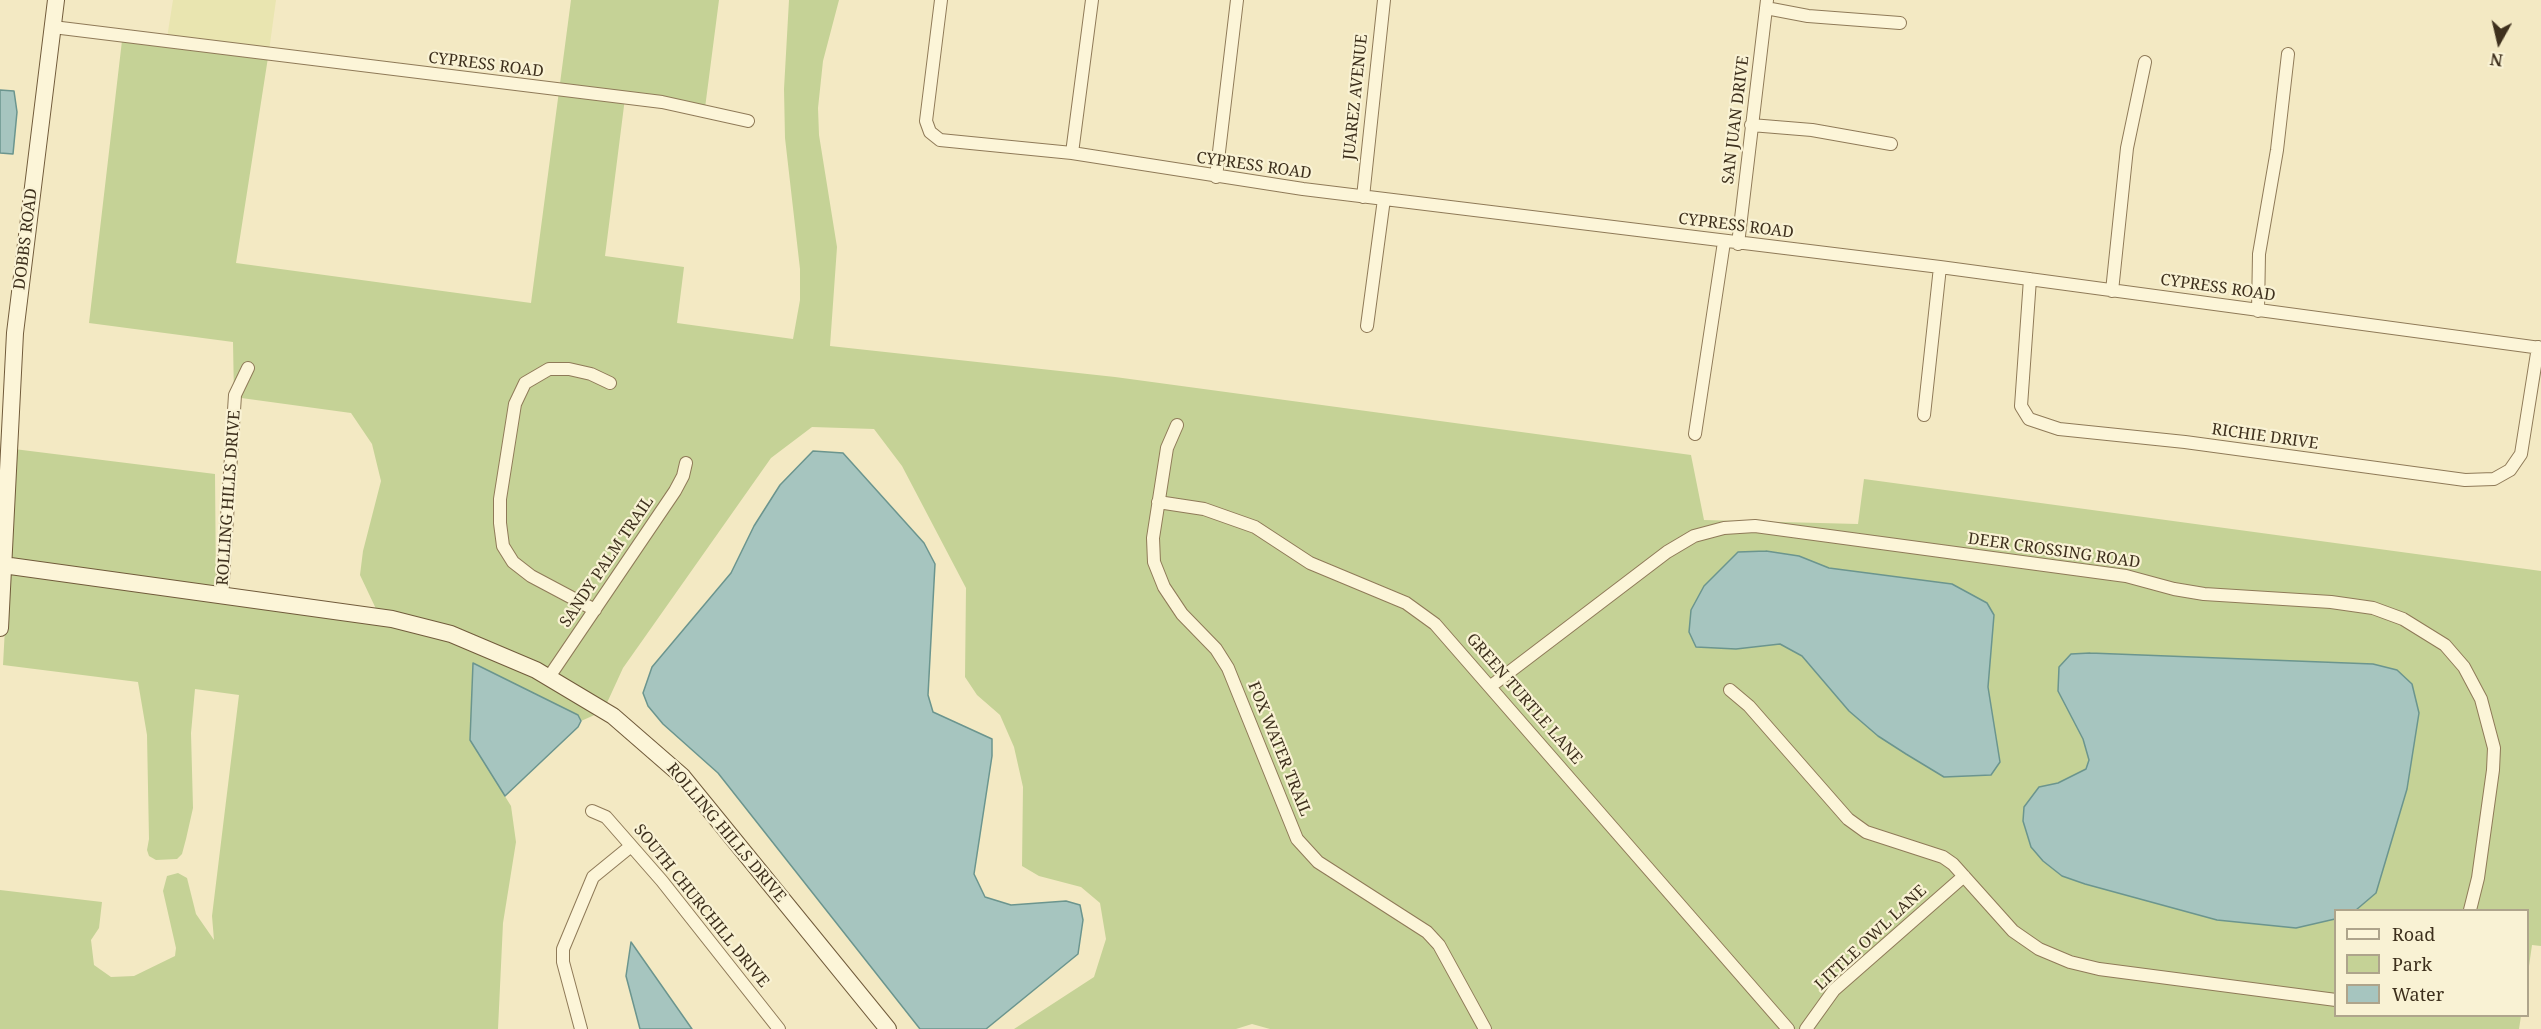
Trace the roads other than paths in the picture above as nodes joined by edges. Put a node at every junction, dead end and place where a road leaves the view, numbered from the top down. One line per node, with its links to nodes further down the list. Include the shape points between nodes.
1 (56, 0): 8 (street, DOBBS ROAD)
2 (941, 0): 14 (street, CYPRESS ROAD, via 926,121 930,132 947,141)
3 (1092, 0): 14 (street)
4 (1237, 0): 15 (street)
5 (1384, 0): 16 (street, JUAREZ AVENUE)
6 (1766, 4): 7 (street, via 1808,16); 12 (street, SAN JUAN DRIVE)
7 (1900, 23)
8 (53, 27): 11 (street, CYPRESS ROAD, via 662,102); 32 (street, DOBBS ROAD, via 20,280)
9 (2288, 54): 23 (street, via 2260,246)
10 (2145, 62): 22 (street, via 2127,148)
11 (748, 120)
12 (1751, 125): 13 (street, via 1812,130); 19 (street, SAN JUAN DRIVE)
13 (1891, 144)
14 (1072, 153): 15 (street, CYPRESS ROAD)
15 (1216, 177): 16 (street, CYPRESS ROAD)
16 (1363, 197): 17 (street, CYPRESS ROAD)
17 (1384, 199): 18 (street, CYPRESS ROAD); 24 (street)
18 (1724, 242): 19 (street, CYPRESS ROAD); 30 (street)
19 (1738, 244): 20 (street, CYPRESS ROAD)
20 (1940, 267): 21 (street, CYPRESS ROAD); 28 (street)
21 (2030, 279): 22 (street, CYPRESS ROAD); 25 (street, RICHIE DRIVE, via 2021,406 2029,419 2059,429 2465,480 2494,480 2510,470 2521,454)
22 (2112, 291): 23 (street, CYPRESS ROAD)
23 (2258, 311): 25 (street, CYPRESS ROAD)
24 (1366, 326)
25 (2540, 348)
26 (248, 368): 35 (street, ROLLING HILLS DRIVE, via 235,394)
27 (610, 383): 36 (street, via 591,374 549,369 525,383 515,404 500,499 503,546 513,562)
28 (1924, 415)
29 (1177, 425): 33 (street, FOX WATER TRAIL, via 1167,448)
30 (1695, 434)
31 (686, 463): 36 (street, SANDY PALM TRAIL, via 675,491)
32 (4, 479): 34 (street, DOBBS ROAD)
33 (1158, 502): 39 (street, GREEN TURTLE LANE, via 1227,515 1255,526 1310,563 1406,603 1435,624); 49 (street, FOX WATER TRAIL, via 1154,562 1164,588 1228,668 1297,839 1318,862 1427,932 1439,945)
34 (3, 565): 35 (street, ROLLING HILLS DRIVE); 37 (street, DOBBS ROAD)
35 (222, 595): 38 (street, ROLLING HILLS DRIVE, via 347,611 418,625 485,646)
36 (595, 610): 38 (street, SANDY PALM TRAIL)
37 (0, 628)
38 (549, 677): 48 (street, ROLLING HILLS DRIVE, via 613,716 682,776)
39 (1491, 686): 44 (street, DEER CROSSING ROAD, via 1667,552 1694,536 1724,528 1755,526 2126,576 2204,594 2373,608 2403,619 2445,645 2464,667 2481,699 2494,748 2493,770); 50 (street, GREEN TURTLE LANE)
40 (1730, 690): 43 (street, via 1749,706 1848,819 1866,832 1934,852)
41 (592, 811): 42 (street, SOUTH CHURCHILL DRIVE, via 606,817)
42 (631, 846): 46 (street, via 593,877 563,948 563,962); 47 (street, SOUTH CHURCHILL DRIVE)
43 (1964, 876): 45 (street, via 2013,931 2039,949 2070,962); 51 (street, LITTLE OWL LANE, via 1834,990)
44 (2470, 909)
45 (2334, 1000)
46 (581, 1029)
47 (779, 1029)
48 (888, 1029)
49 (1485, 1029)
50 (1788, 1029)
51 (1806, 1029)

